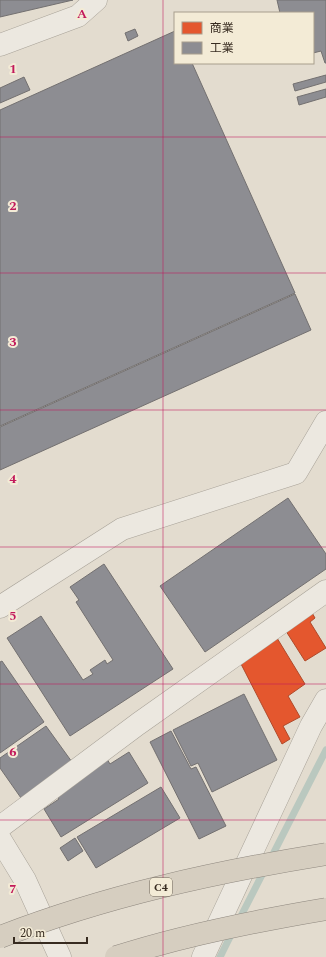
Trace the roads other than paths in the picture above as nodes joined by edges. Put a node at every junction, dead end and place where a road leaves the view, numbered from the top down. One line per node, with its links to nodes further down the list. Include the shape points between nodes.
1 (96, 0): 2 (street, via 78,16)
2 (0, 45)
3 (326, 422): 5 (street, via 296,473 122,530)
4 (326, 591): 7 (street, via 138,724)
5 (0, 607)
6 (326, 700): 14 (street, via 311,726)
7 (0, 827)
8 (0, 839): 12 (street, via 25,880)
9 (326, 854): 11 (highway, C4, bridge, via 257,865 141,891 31,925)
10 (326, 909): 13 (highway, bridge, via 261,920 155,944)
11 (0, 938)
12 (60, 957)
13 (116, 957)
14 (203, 957)

